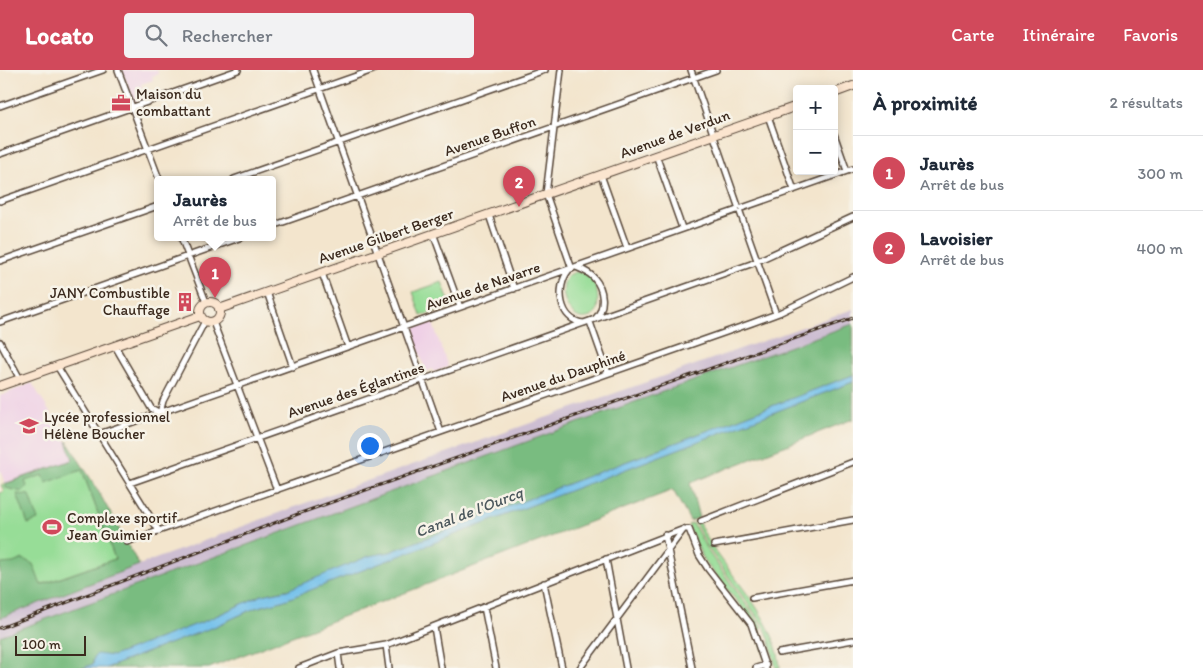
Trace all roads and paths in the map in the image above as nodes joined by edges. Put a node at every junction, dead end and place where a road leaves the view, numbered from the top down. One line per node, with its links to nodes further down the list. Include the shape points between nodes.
1 (103, 70): 14 (street)
2 (118, 70): 15 (street)
3 (238, 70): 15 (street)
4 (313, 70): 12 (street)
5 (373, 70): 12 (street)
6 (545, 70): 20 (street)
7 (561, 70): 18 (street)
8 (690, 70): 10 (street)
9 (716, 70): 10 (street, Avenue Buffon)
10 (693, 78): 18 (street, Avenue Buffon); 19 (street)
11 (853, 86): 13 (street)
12 (320, 89): 20 (street); 22 (street)
13 (838, 91)
14 (0, 106)
15 (132, 107): 22 (street); 23 (street)
16 (793, 107): 17 (street, Avenue de Verdun)
17 (768, 116): 19 (street, Avenue de Verdun); 31 (street)
18 (554, 127): 32 (street); 33 (street, Avenue Buffon)
19 (715, 139): 24 (street, Avenue de Verdun); 36 (street)
20 (339, 142): 29 (street); 33 (street)
21 (838, 145): 26 (street)
22 (148, 149): 28 (street); 34 (street)
23 (0, 154)
24 (656, 155): 27 (street, Avenue de Verdun); 40 (street)
25 (853, 169): 26 (street, Avenue de Navarre)
26 (847, 171): 31 (street, Avenue de Navarre)
27 (601, 175): 30 (street, Avenue de Verdun); 44 (street)
28 (158, 176)
29 (243, 176)
30 (561, 188): 32 (street, Avenue Gilbert Berger)
31 (794, 190): 36 (street, Avenue de Navarre)
32 (546, 194): 37 (street, Avenue Gilbert Berger); 49 (street)
33 (358, 196): 39 (street, Avenue Buffon); 45 (street)
34 (0, 201)
35 (154, 207): 47 (street)
36 (739, 209): 40 (street, Avenue de Navarre); 48 (street)
37 (488, 215): 41 (street, Avenue Gilbert Berger); 52 (street)
38 (853, 218): 48 (street, Avenue des Églantines)
39 (276, 225)
40 (682, 228): 44 (street, Avenue de Navarre)
41 (433, 233): 45 (street, Avenue Gilbert Berger); 55 (street)
42 (182, 241): 46 (street)
43 (231, 241): 46 (street)
44 (627, 248): 49 (street, Avenue de Navarre)
45 (378, 253): 50 (street, Avenue Gilbert Berger); 61 (street)
46 (188, 256): 54 (street); 60 (street)
47 (0, 261)
48 (758, 261): 57 (street); 59 (street, Avenue des Églantines)
49 (572, 268): 52 (street, Avenue de Navarre); 59 (street, via 586,271 601,292 600,313); 59 (street, via 563,277 560,289 563,306 575,320)
50 (322, 273): 53 (street, Avenue Gilbert Berger); 64 (street)
51 (853, 277): 57 (street, Avenue du Dauphiné)
52 (514, 288): 55 (street, Avenue de Navarre)
53 (267, 292): 56 (street, Avenue Gilbert Berger); 66 (street)
54 (206, 302): 56 (street, via 213,302); 58 (street, via 200,308)
55 (460, 307): 61 (street, Avenue de Navarre)
56 (219, 309): 58 (street, via 219,315)
57 (776, 314): 67 (street, Avenue du Dauphiné)
58 (206, 319): 63 (street); 71 (street); 72 (street)
59 (590, 321): 67 (street); 69 (street, Avenue des Églantines)
60 (0, 322)
61 (404, 327): 64 (street, Avenue de Navarre); 69 (street)
62 (0, 342): 68 (street)
63 (115, 346): 65 (street); 72 (street, via 151,408)
64 (348, 347): 66 (street, Avenue de Navarre)
65 (57, 366): 68 (street); 74 (street)
66 (293, 367): 71 (street, Avenue de Navarre)
67 (608, 373): 73 (street, Avenue du Dauphiné)
68 (20, 379): 70 (street)
69 (423, 380): 73 (street); 75 (street, Avenue des Églantines)
70 (0, 386)
71 (238, 386): 72 (street, Avenue de Navarre); 75 (street)
72 (160, 413): 74 (street, Avenue de Navarre)
73 (441, 432): 78 (street, Avenue du Dauphiné)
74 (99, 434): 77 (street)
75 (257, 438): 77 (street, Avenue des Églantines); 78 (street)
76 (853, 462): 80 (street)
77 (130, 483): 82 (street)
78 (277, 490): 82 (street, Avenue du Dauphiné)
79 (853, 520): 85 (street)
80 (701, 521)
81 (684, 529): 83 (street); 86 (street); 98 (street, via 689,529 708,569 752,624)
82 (159, 531): 84 (street, Avenue du Dauphiné)
83 (665, 535): 86 (street); 87 (street)
84 (127, 542)
85 (714, 546)
86 (669, 550): 92 (street); 107 (street)
87 (606, 559): 89 (street); 92 (street)
88 (853, 580): 90 (street)
89 (544, 583): 91 (street); 104 (street)
90 (752, 598)
91 (484, 607): 93 (street); 103 (street)
92 (617, 619): 105 (street); 106 (street)
93 (434, 627): 95 (street); 102 (street)
94 (853, 640): 97 (street)
95 (386, 645): 96 (street); 101 (street)
96 (338, 653): 99 (street); 100 (street)
97 (779, 653)
98 (766, 666): 108 (street)
99 (299, 668)
100 (340, 668)
101 (389, 668)
102 (441, 668)
103 (496, 668)
104 (562, 668)
105 (580, 668)
106 (626, 668)
107 (692, 668)
108 (756, 668)

